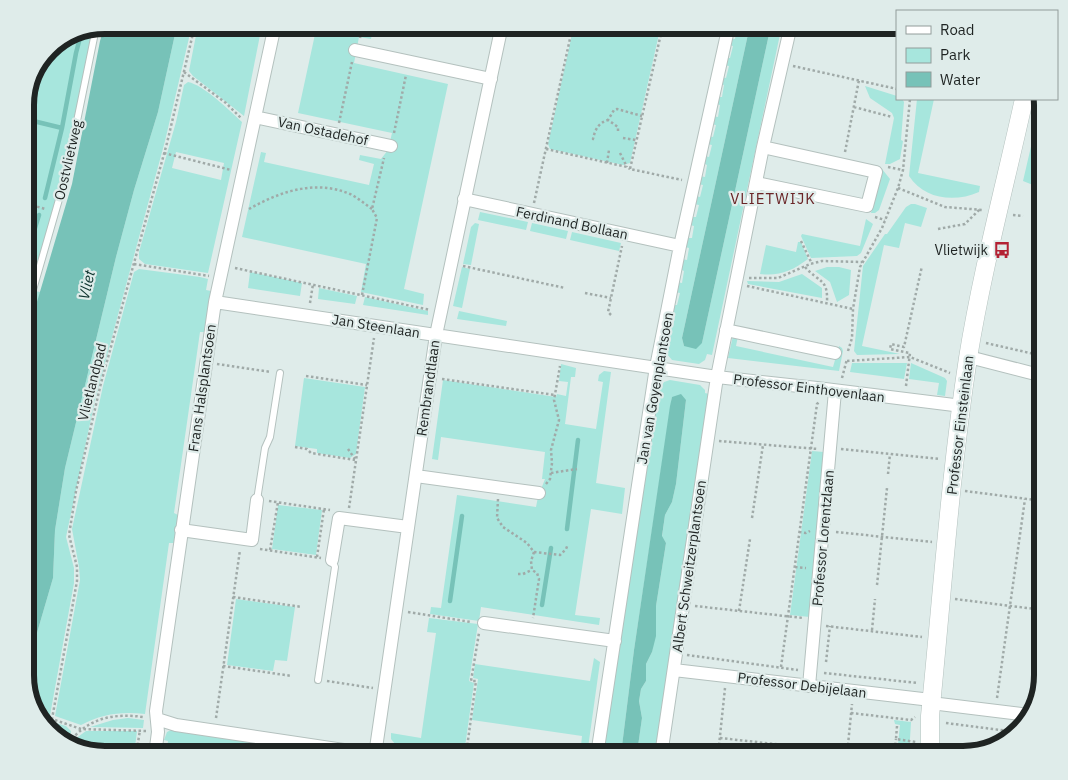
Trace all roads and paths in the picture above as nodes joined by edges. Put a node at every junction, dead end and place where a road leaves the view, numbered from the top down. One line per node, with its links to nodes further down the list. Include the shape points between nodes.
1 (193, 34): 13 (path, Vlietlandpad)
2 (273, 34): 22 (street, Frans Halsplantsoen)
3 (361, 34): 10 (path)
4 (500, 34): 14 (street, Rembrandtlaan)
5 (571, 34): 31 (path)
6 (661, 34): 20 (path)
7 (727, 34): 39 (street, Jan van Goyenplantsoen)
8 (790, 34): 12 (street, Albert Schweitzerplantsoen)
9 (94, 35): 47 (lane, Oostvlietweg, via 72,150)
10 (355, 50): 11 (street); 25 (path)
11 (409, 61): 14 (street); 29 (path)
12 (783, 63): 15 (path); 30 (street, Albert Schweitzerplantsoen)
13 (184, 72): 22 (path, via 242,119); 33 (path, Vlietlandpad)
14 (491, 79): 42 (street, Rembrandtlaan)
15 (859, 80): 16 (path); 19 (path)
16 (896, 89)
17 (910, 100): 41 (path, via 903,170)
18 (1024, 100): 48 (street, Professor Einsteinlaan)
19 (854, 108): 21 (path); 36 (path)
20 (642, 116): 23 (path, via 617,109); 28 (path)
21 (892, 116)
22 (254, 120): 25 (street, Van Ostadehof); 44 (street, Frans Halsplantsoen)
23 (608, 120): 24 (path, via 618,127); 27 (path, via 596,127)
24 (618, 131)
25 (336, 134): 29 (street, Van Ostadehof)
26 (623, 138): 28 (path)
27 (594, 139)
28 (636, 140): 38 (path)
29 (391, 146): 45 (path, via 383,160)
30 (763, 147): 36 (street); 40 (street, Albert Schweitzerplantsoen)
31 (546, 149): 35 (path); 49 (path)
32 (609, 150): 35 (path)
33 (164, 153): 37 (path); 55 (path, Vlietlandpad)
34 (620, 153): 38 (path)
35 (607, 162): 38 (path)
36 (842, 164): 40 (street, via 876,172 867,206)
37 (222, 168)
38 (628, 168): 39 (path)
39 (694, 183): 53 (street, Jan van Goyenplantsoen)
40 (756, 183): 62 (street, Albert Schweitzerplantsoen)
41 (898, 188): 46 (path, via 945,207); 54 (path, via 882,228)
42 (464, 199): 49 (street, Ferdinand Bollaan); 56 (street, Rembrandtlaan)
43 (34, 207): 47 (path)
44 (235, 207): 45 (path, via 248,209 277,195 316,187 350,194); 58 (street, Frans Halsplantsoen)
45 (372, 209): 67 (path, via 377,218)
46 (980, 209): 48 (path); 50 (path, via 965,224)
47 (56, 211): 65 (lane, Oostvlietweg)
48 (998, 213): 78 (street, Professor Einsteinlaan)
49 (531, 214): 51 (street, Ferdinand Bollaan)
50 (938, 229)
51 (627, 234): 53 (street, Ferdinand Bollaan); 68 (path)
52 (801, 240): 57 (path)
53 (680, 246): 85 (street, Jan van Goyenplantsoen)
54 (862, 262): 57 (path); 71 (path)
55 (134, 264): 61 (path); 169 (path, Vlietlandpad, via 101,383 69,535 77,581 52,719)
56 (452, 264): 64 (path); 72 (street, Rembrandtlaan)
57 (812, 264): 60 (path)
58 (222, 265): 61 (street, Frans Halsplantsoen); 63 (path)
59 (922, 266): 82 (path, via 904,347 891,344 890,349 910,353)
60 (805, 267): 62 (path, via 778,278); 70 (path, via 825,283)
61 (219, 279): 69 (street, Frans Halsplantsoen)
62 (736, 280): 70 (path); 76 (street, Albert Schweitzerplantsoen)
63 (313, 284): 67 (path); 74 (path)
64 (565, 288)
65 (34, 290)
66 (585, 293): 68 (path)
67 (362, 295): 72 (path)
68 (611, 298): 73 (path, via 608,312)
69 (215, 302): 74 (street, Jan Steenlaan); 84 (street, Frans Halsplantsoen)
70 (827, 302): 71 (path)
71 (853, 309): 83 (path)
72 (441, 312): 77 (street, Rembrandtlaan)
73 (611, 315)
74 (308, 316): 75 (street, Jan Steenlaan)
75 (375, 326): 77 (street, Jan Steenlaan); 92 (path)
76 (726, 330): 79 (street); 89 (street, Albert Schweitzerplantsoen)
77 (436, 335): 80 (street, Jan Steenlaan); 109 (street, Rembrandtlaan)
78 (970, 348): 81 (path); 87 (street); 91 (street, Professor Einsteinlaan)
79 (835, 353)
80 (562, 354): 85 (street, Jan Steenlaan); 94 (path)
81 (1034, 355)
82 (910, 357): 83 (path); 91 (path); 95 (path)
83 (847, 361): 93 (path, via 841,386)
84 (206, 363): 86 (path); 122 (street, Frans Halsplantsoen)
85 (656, 367): 89 (street, Professor Einthovenlaan); 152 (street, Jan van Goyenplantsoen)
86 (280, 373): 115 (lane)
87 (1034, 373)
88 (306, 376): 92 (path)
89 (717, 377): 93 (street, Professor Einthovenlaan); 97 (street, Albert Schweitzerplantsoen)
90 (440, 379): 94 (path)
91 (966, 380): 96 (street, Professor Einsteinlaan)
92 (367, 385): 104 (path)
93 (835, 391): 95 (street, Professor Einthovenlaan); 100 (street, Professor Lorentzlaan); 102 (path, via 817,404)
94 (555, 395): 107 (path, via 559,420 551,450)
95 (905, 399): 96 (street, Professor Einthovenlaan)
96 (962, 406): 105 (street, Professor Einsteinlaan)
97 (709, 432): 98 (path, via 717,434 720,441); 139 (street, Albert Schweitzerplantsoen)
98 (763, 445): 102 (path); 119 (path)
99 (295, 447): 104 (path, via 308,449 311,453)
100 (831, 448): 103 (path); 123 (street, Professor Lorentzlaan)
101 (348, 449): 104 (path)
102 (810, 449): 145 (path)
103 (890, 454): 105 (path); 108 (path)
104 (356, 460): 120 (path)
105 (954, 460): 112 (street, Professor Einsteinlaan)
106 (577, 469): 107 (path)
107 (551, 473): 113 (path)
108 (888, 474)
109 (416, 476): 110 (street); 121 (street, Rembrandtlaan)
110 (500, 487): 113 (street); 130 (path, via 497,518)
111 (887, 488): 124 (path)
112 (952, 490): 114 (path); 128 (street, Professor Einsteinlaan)
113 (539, 493)
114 (1025, 499): 116 (path); 140 (path)
115 (257, 500): 117 (path); 125 (street)
116 (1034, 500)
117 (278, 502): 118 (path); 129 (path)
118 (324, 509): 120 (path, via 340,511); 131 (path)
119 (752, 518)
120 (343, 519): 121 (street); 132 (street)
121 (408, 527): 143 (street, Rembrandtlaan)
122 (181, 530): 125 (street); 167 (street, Frans Halsplantsoen, via 156,711)
123 (823, 530): 124 (path); 147 (street, Professor Lorentzlaan)
124 (881, 536): 128 (path); 135 (path)
125 (247, 539): 129 (path, via 257,549); 136 (path)
126 (750, 539): 144 (path)
127 (568, 544): 130 (path, via 560,554)
128 (946, 544): 137 (street, Professor Einsteinlaan)
129 (270, 551): 131 (path)
130 (534, 552): 133 (path)
131 (317, 557): 132 (path)
132 (332, 560): 159 (lane, via 336,567)
133 (532, 570): 134 (path); 149 (path, via 539,579)
134 (518, 574)
135 (876, 584)
136 (233, 597): 141 (path); 154 (path)
137 (941, 597): 140 (path); 151 (street, Professor Einsteinlaan)
138 (875, 599): 150 (path)
139 (683, 605): 144 (path); 156 (street, Albert Schweitzerplantsoen)
140 (1010, 605): 142 (path); 164 (path)
141 (302, 607)
142 (1034, 609)
143 (396, 610): 146 (path); 161 (street, Rembrandtlaan)
144 (740, 611): 145 (path)
145 (788, 616): 155 (path)
146 (482, 623): 149 (street); 180 (path, via 471,681 476,681)
147 (814, 625): 148 (path); 160 (street, Professor Lorentzlaan)
148 (830, 626): 150 (path); 153 (path)
149 (531, 630): 152 (street)
150 (872, 631): 151 (path)
151 (937, 638): 163 (street, Professor Einsteinlaan)
152 (615, 641): 181 (street, Jan van Goyenplantsoen)
153 (826, 664)
154 (223, 666): 157 (path); 171 (path)
155 (781, 667)
156 (674, 670): 158 (street, Professor Debijelaan); 182 (street, Albert Schweitzerplantsoen)
157 (292, 676)
158 (726, 676): 160 (street, Professor Debijelaan); 173 (path)
159 (318, 680): 161 (path)
160 (809, 686): 162 (street, Professor Debijelaan)
161 (385, 690): 179 (street, Rembrandtlaan)
162 (853, 691): 163 (street, Professor Debijelaan); 165 (path)
163 (931, 706): 164 (street, Professor Debijelaan); 165 (path, via 911,720); 172 (path, via 949,724); 188 (street, Professor Einsteinlaan)
164 (995, 711): 166 (street, Professor Debijelaan)
165 (851, 713): 185 (path)
166 (1022, 714)
167 (158, 726): 169 (path, via 122,715); 170 (path); 171 (street); 177 (street, Frans Halsplantsoen)
168 (897, 726): 175 (path)
169 (80, 728): 170 (path); 174 (path)
170 (140, 730): 176 (path)
171 (214, 730): 178 (street)
172 (1007, 731)
173 (720, 738): 183 (path); 184 (path)
174 (72, 739)
175 (896, 740): 186 (path); 187 (path)
176 (137, 746)
177 (156, 746)
178 (318, 746)
179 (377, 746)
180 (467, 746)
181 (599, 746)
182 (662, 746)
183 (719, 746)
184 (788, 746)
185 (848, 746)
186 (895, 746)
187 (919, 746)
188 (930, 746)

